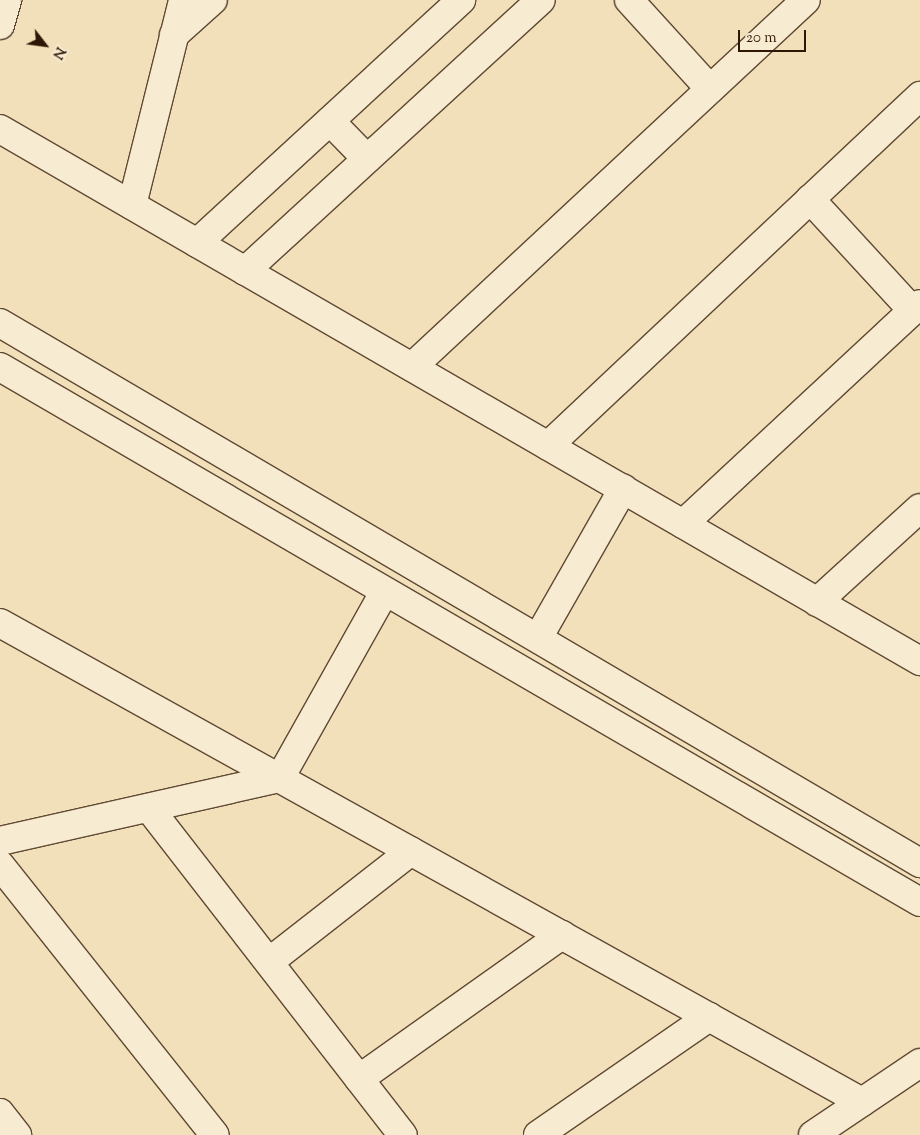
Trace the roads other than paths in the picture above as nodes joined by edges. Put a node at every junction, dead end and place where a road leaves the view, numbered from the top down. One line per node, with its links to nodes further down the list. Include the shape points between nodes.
1 (7, 0): 8 (street)
2 (183, 0): 9 (street)
3 (212, 0): 9 (street)
4 (460, 0): 12 (street)
5 (542, 0): 14 (street)
6 (629, 0): 10 (street)
7 (806, 0): 10 (street)
8 (0, 25)
9 (174, 35): 16 (street)
10 (710, 89): 22 (street)
11 (920, 96): 15 (street)
12 (330, 121): 14 (street); 17 (street)
13 (0, 129): 16 (street)
14 (368, 159): 18 (street)
15 (810, 199): 19 (street); 23 (street)
16 (132, 205): 17 (street)
17 (197, 243): 18 (street)
18 (245, 271): 22 (street)
19 (916, 307): 26 (street)
20 (0, 323): 30 (street)
21 (0, 367): 27 (street)
22 (412, 367): 23 (street)
23 (548, 446): 24 (street)
24 (623, 489): 26 (street); 30 (street)
25 (920, 508): 28 (street)
26 (683, 524): 28 (street)
27 (385, 591): 32 (street); 38 (street)
28 (817, 602): 31 (street)
29 (0, 622): 32 (street)
30 (538, 638): 36 (street)
31 (920, 661)
32 (280, 778): 33 (street); 35 (street)
33 (149, 808): 34 (street); 40 (street)
34 (0, 841)
35 (411, 851): 39 (street); 40 (street)
36 (920, 862)
37 (0, 864): 47 (street)
38 (920, 902)
39 (562, 935): 41 (street); 43 (street)
40 (269, 962): 43 (street)
41 (709, 1017): 44 (street); 49 (street)
42 (920, 1063): 44 (street)
43 (359, 1079): 48 (street)
44 (862, 1102): 50 (street)
45 (0, 1113): 46 (street)
46 (17, 1135)
47 (215, 1135)
48 (403, 1135)
49 (538, 1135)
50 (813, 1135)

